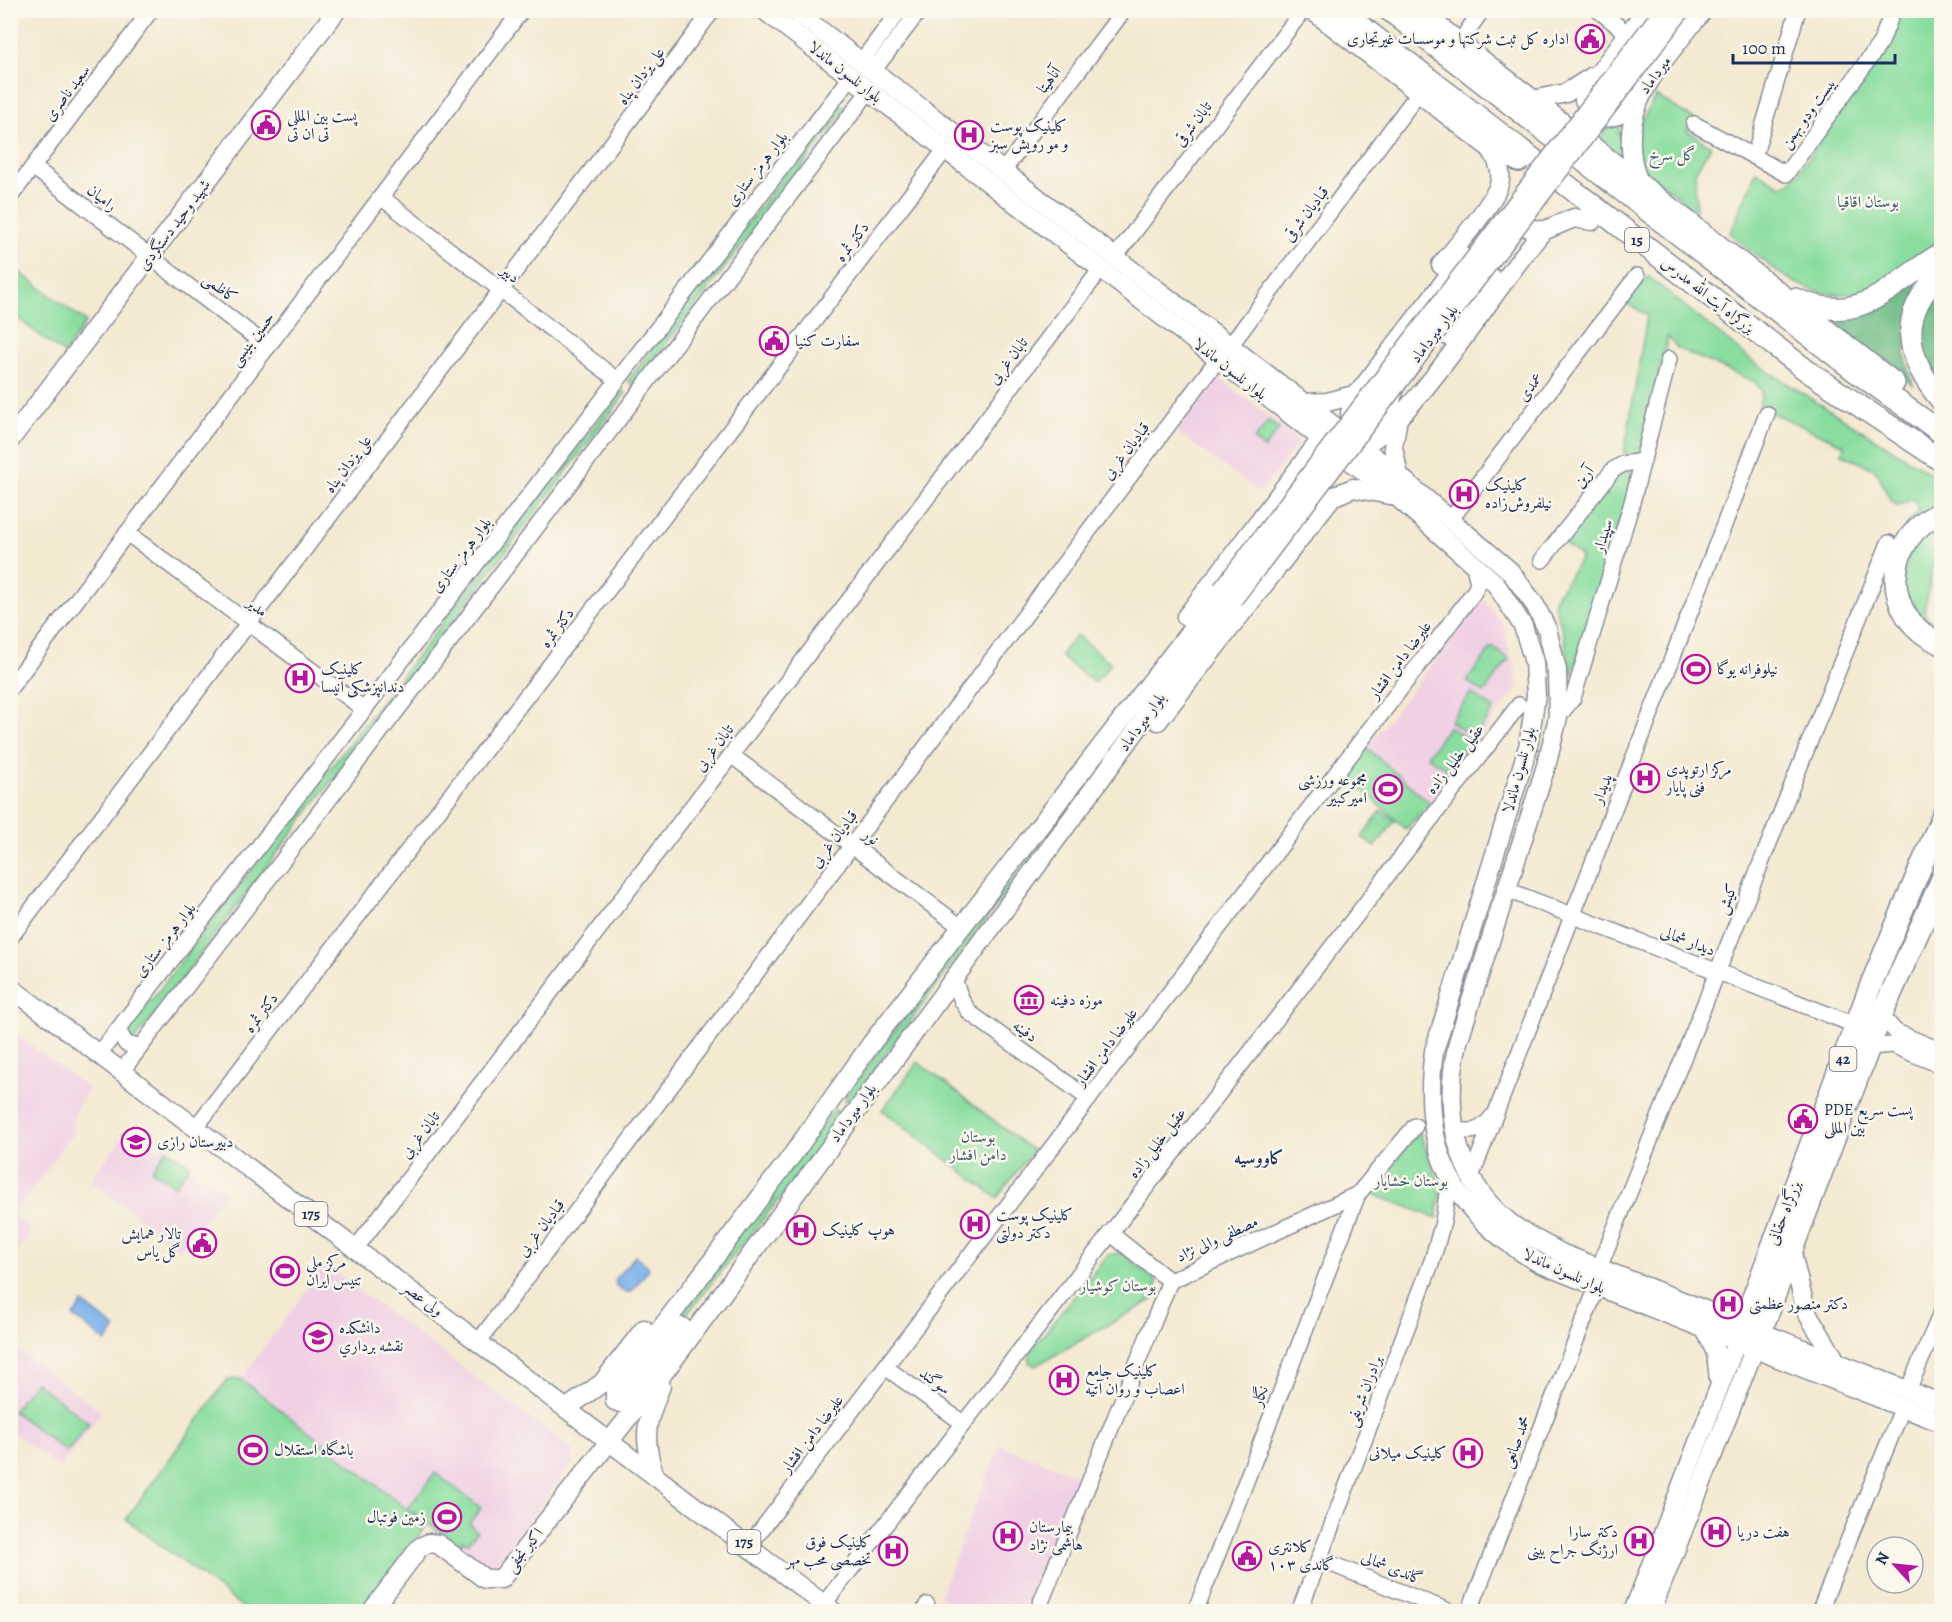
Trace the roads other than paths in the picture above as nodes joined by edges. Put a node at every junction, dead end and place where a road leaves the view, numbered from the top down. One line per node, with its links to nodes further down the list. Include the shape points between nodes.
1 (151, 10): 37 (street, سعید ناصری)
2 (337, 10): 45 (main road, شهید وحید دستگردی)
3 (522, 10): 41 (street, حسین بنیسی)
4 (713, 10): 50 (street, علی یزدان پناه)
5 (764, 10): 21 (main road, بلوار نلسون ماندلا)
6 (900, 10): 24 (street)
7 (920, 10): 24 (street)
8 (1124, 10): 38 (street, آناهیتا)
9 (1340, 10): 62 (highway, بزرگراه آیت الله مدرس / 15, via 1797,363)
10 (1389, 10): 63 (highway, بزرگراه آیت الله مدرس / 15, via 1827,350)
11 (1416, 10): 30 (highway)
12 (1482, 10): 22 (street)
13 (1598, 10): 23 (street)
14 (1646, 10): 23 (main road)
15 (1664, 10): 25 (main road, بلوار میرداماد, bridge)
16 (1681, 10): 25 (main road, بلوار میرداماد, bridge)
17 (1798, 10): 36 (street)
18 (1893, 10): 36 (street, بیست ودو بهمن, via 1881,42 1786,174)
19 (1702, 11): 29 (main road, میرداماد)
20 (1308, 12): 34 (highway); 46 (street, تابان شرقی)
21 (792, 16): 24 (main road, بلوار نلسون ماندلا)
22 (1466, 33)
23 (1628, 34): 26 (main road)
24 (868, 63): 27 (main road, بلوار نلسون ماندلا); 28 (street, بلوار هرمز ستاری); 38 (main road, بلوار نلسون ماندلا)
25 (1631, 65): 55 (main road, bridge, via 1569,118); 61 (main road, bridge, via 1594,139 1412,386); 79 (main road, بلوار میرداماد, bridge)
26 (1601, 70): 29 (main road, via 1585,96 1590,111 1600,117 1611,117); 30 (main road, via 1566,93)
27 (869, 91): 32 (street); 35 (main road, بلوار نلسون ماندلا)
28 (835, 97): 32 (street, via 848,103); 54 (street, بلوار هرمز ستاری)
29 (1638, 98): 39 (main road, میرداماد, via 1629,144)
30 (1533, 100): 39 (highway)
31 (1412, 104): 52 (street, قبادیان شرقی)
32 (853, 112): 102 (street)
33 (1694, 124): 36 (street)
34 (1488, 145): 42 (highway, via 1527,165); 56 (main road, via 1500,172 1496,191)
35 (945, 150): 46 (main road, بلوار نلسون ماندلا); 113 (street, دکتر ثمره)
36 (1754, 157)
37 (33, 167): 40 (street, سعید ناصری); 45 (street, رامیان)
38 (1003, 171): 46 (main road, بلوار نلسون ماندلا)
39 (1639, 183): 49 (highway)
40 (10, 197)
41 (381, 197): 50 (street, دبیر); 51 (street, حسین بنیسی)
42 (1592, 221): 43 (main road, via 1574,218); 62 (highway, via 1831,402)
43 (1543, 231): 55 (main road, via 1522,226 1506,231 1399,369 1392,403 1383,418 1370,425 1356,421 1350,406); 61 (main road)
44 (1941, 253): 49 (highway, via 1878,297 1846,310 1803,303)
45 (150, 257): 51 (street, کاظمی); 65 (main road, شهید وحید دستگردی)
46 (1108, 263): 52 (main road, بلوار نلسون ماندلا); 86 (street, تابان غربی)
47 (1941, 273): 57 (highway, via 1923,292 1910,337 1920,371)
48 (1637, 276): 73 (street, عمدی)
49 (1762, 279): 60 (highway)
50 (501, 290): 54 (street, دبیر); 80 (street, علی یزدان پناه)
51 (268, 347): 75 (street, حسین بنیسی)
52 (1224, 353): 58 (main road, بلوار نلسون ماندلا); 64 (main road, بلوار نلسون ماندلا); 90 (street, قبادیان غربی)
53 (1669, 359): 67 (street, سپیدار)
54 (617, 380): 84 (street, بلوار هرمز ستاری)
55 (1358, 394): 56 (main road)
56 (1340, 399): 58 (main road)
57 (1941, 401)
58 (1304, 403): 66 (main road, بلوار نلسون ماندلا)
59 (1767, 414): 93 (street, پدیدار)
60 (1941, 416)
61 (1398, 417): 66 (main road, via 1372,442); 69 (main road, via 1393,447)
62 (1884, 425): 68 (highway, بزرگراه آیت الله مدرس / 15)
63 (1941, 433)
64 (1321, 439): 66 (main road, بلوار نلسون ماندلا, via 1338,452); 70 (main road)
65 (10, 440)
66 (1365, 458): 69 (main road, بلوار نلسون ماندلا); 71 (main road, بلوار نلسون ماندلا)
67 (1643, 461): 77 (street, آرین, via 1613,470); 85 (street, سپیدار, via 1573,698)
68 (1941, 461)
69 (1399, 476): 73 (main road, بلوار نلسون ماندلا)
70 (1278, 496): 74 (main road, via 1291,491 1304,495 1311,509); 89 (main road, via 1050,796)
71 (1396, 496): 74 (main road, via 1360,488 1347,490 1332,497); 78 (main road, بلوار نلسون ماندلا)
72 (1941, 512): 81 (highway, via 1911,533 1895,577 1902,611 1922,633)
73 (1451, 519): 85 (main road, بلوار نلسون ماندلا, via 1510,571 1535,605 1556,663)
74 (1310, 523): 87 (main road, via 1110,784)
75 (128, 533): 80 (street, مدیر); 82 (street, حسین بنیسی)
76 (1889, 543): 96 (street, کیش)
77 (1542, 560)
78 (1474, 565): 110 (street, علیرضا دامن افشار, via 1478,584 1474,592); 116 (main road, بلوار نلسون ماندلا, via 1501,590 1523,626 1534,662 1536,695 1525,756 1434,1050 1429,1093 1431,1117 1437,1152)
79 (1227, 594): 87 (main road, بلوار میرداماد); 89 (main road, بلوار میرداماد)
80 (249, 623): 84 (street, مدیر); 95 (street, علی یزدان پناه)
81 (1941, 644)
82 (10, 688)
83 (1519, 705): 118 (street, عقیل خلیل زاده)
84 (365, 710): 101 (street, بلوار هرمز ستاری)
85 (1558, 717): 92 (main road, بلوار نلسون ماندلا)
86 (731, 755): 90 (street, نور); 120 (street, تابان غربی)
87 (1075, 814): 97 (main road, بلوار میرداماد)
88 (1941, 817): 100 (highway, بزرگراه حقانی / 42)
89 (1032, 836): 94 (main road, بلوار میرداماد)
90 (852, 845): 94 (street, نور); 129 (street, قبادیان غربی)
91 (1941, 879): 99 (highway, بزرگراه حقانی / 42)
92 (1507, 890): 93 (street, دیدار شمالی); 114 (main road, بلوار نلسون ماندلا, via 1454,1060 1450,1102)
93 (1573, 915): 96 (street, دیدار شمالی); 111 (street, پدیدار)
94 (962, 927): 109 (main road, بلوار میرداماد)
95 (10, 938)
96 (1718, 971): 100 (street, دیدار شمالی); 122 (street, کیش)
97 (954, 980): 108 (main road, بلوار میرداماد); 110 (street, دفینه, via 970,1013)
98 (10, 987): 105 (main road, ولی عصر / 175)
99 (1881, 1016): 103 (highway, بزرگراه حقانی / 42); 104 (street, via 1896,1032)
100 (1855, 1025): 128 (highway, بزرگراه حقانی / 42)
101 (118, 1030): 102 (street, via 126,1044); 105 (street, بلوار هرمز ستاری)
102 (140, 1047): 107 (street)
103 (1869, 1047): 106 (street, via 1892,1045); 121 (highway, بزرگراه حقانی / 42)
104 (1941, 1051)
105 (99, 1054): 107 (main road, ولی عصر / 175)
106 (1941, 1066)
107 (122, 1071): 113 (main road, ولی عصر / 175)
108 (878, 1080): 109 (main road, via 844,1110 836,1102); 123 (main road, بلوار میرداماد)
109 (845, 1081): 119 (main road, بلوار میرداماد)
110 (1089, 1099): 132 (street, علیرضا دامن افشار)
111 (1496, 1113): 114 (street, via 1478,1131); 115 (street, پدیدار)
112 (1415, 1126): 117 (street, مصطفی والی نژاد)
113 (196, 1127): 120 (main road, ولی عصر / 175)
114 (1454, 1128): 115 (main road, بلوار نلسون ماندلا)
115 (1471, 1177): 122 (main road, بلوار نلسون ماندلا, via 1508,1222 1561,1253)
116 (1449, 1179): 125 (main road, بلوار نلسون ماندلا, via 1471,1210 1498,1237 1541,1264); 142 (street, برادران شریفی, via 1432,1261)
117 (1358, 1194): 124 (street, مصطفی والی نژاد); 146 (street, نگار)
118 (1110, 1233): 124 (street); 137 (street, عقیل خلیل زاده)
119 (723, 1246): 123 (main road, بلوار میرداماد, via 624,1376 613,1392 615,1401 626,1400 697,1308); 136 (main road, via 694,1265 602,1383)
120 (356, 1248): 129 (main road, ولی عصر / 175)
121 (1791, 1250): 128 (highway, بزرگراه حقانی / 42); 130 (main road, via 1806,1311)
122 (1599, 1268): 128 (main road, بلوار نلسون ماندلا)
123 (729, 1280): 131 (main road, بلوار میرداماد)
124 (1170, 1281): 145 (street, مصطفی والی نژاد)
125 (1597, 1287): 127 (main road, بلوار نلسون ماندلا); 149 (street, محمد صانعی)
126 (1941, 1311): 134 (street)
127 (1704, 1329): 128 (main road, بلوار نلسون ماندلا); 133 (main road, via 1716,1353)
128 (1745, 1332): 130 (main road, بلوار نلسون ماندلا); 133 (main road, بزرگراه حقانی / 42); 134 (main road, بلوار نلسون ماندلا); 151 (main road, بزرگراه حقانی / 42)
129 (479, 1341): 136 (main road, ولی عصر / 175)
130 (1836, 1361): 134 (main road, بلوار نلسون ماندلا)
131 (672, 1362): 139 (main road, بلوار میرداماد); 140 (main road, via 646,1426 646,1449)
132 (885, 1367): 137 (street, سوگند); 141 (street, علیرضا دامن افشار)
133 (1719, 1387): 150 (main road, بزرگراه حقانی / 42)
134 (1905, 1399): 135 (main road, بلوار نلسون ماندلا); 138 (main road, بلوار نلسون ماندلا); 152 (street)
135 (1941, 1404)
136 (567, 1408): 139 (main road, ولی عصر / 175)
137 (963, 1423): 143 (street, عقیل خلیل زاده)
138 (1941, 1423)
139 (614, 1442): 140 (main road, ولی عصر / 175); 144 (main road, اکبر نجفی, via 501,1579 485,1579 438,1544 429,1543 420,1547)
140 (654, 1474): 141 (main road, ولی عصر / 175)
141 (749, 1546): 143 (main road, ولی عصر / 175)
142 (1319, 1559): 147 (street, برادران شریفی); 148 (street, گاندی شمالی)
143 (829, 1608)
144 (371, 1611)
145 (1037, 1611)
146 (1195, 1611)
147 (1299, 1611)
148 (1451, 1611)
149 (1469, 1611)
150 (1633, 1611)
151 (1651, 1611)
152 (1819, 1611)

